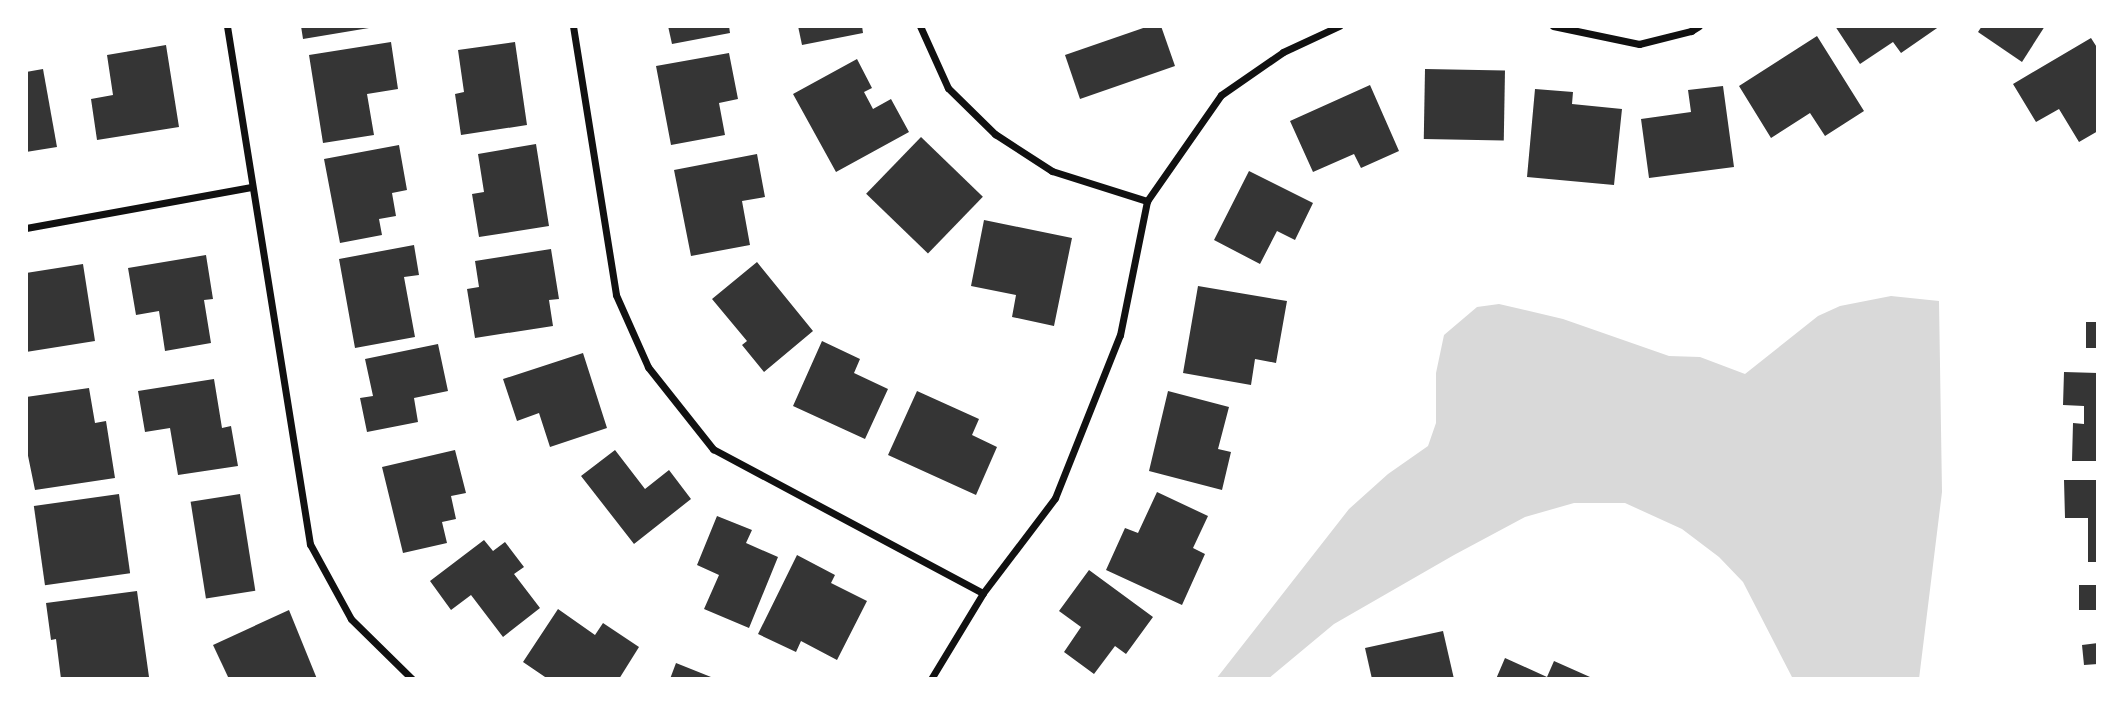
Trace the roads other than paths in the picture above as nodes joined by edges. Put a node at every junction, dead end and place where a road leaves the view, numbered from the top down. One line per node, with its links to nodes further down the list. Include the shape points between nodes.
1 (227, 26): 7 (street)
2 (573, 26): 10 (street, via 616,295 648,367 713,449)
3 (919, 26): 8 (street, via 948,88 995,134 1052,171)
4 (1339, 26): 8 (street, via 1283,52 1221,94)
5 (1553, 26): 6 (street, via 1639,44)
6 (1699, 26)
7 (251, 187): 9 (street); 11 (street, via 310,544 351,619)
8 (1147, 201): 10 (street, via 1120,335 1055,498)
9 (26, 228)
10 (983, 593): 12 (street)
11 (412, 679)
12 (931, 679)

